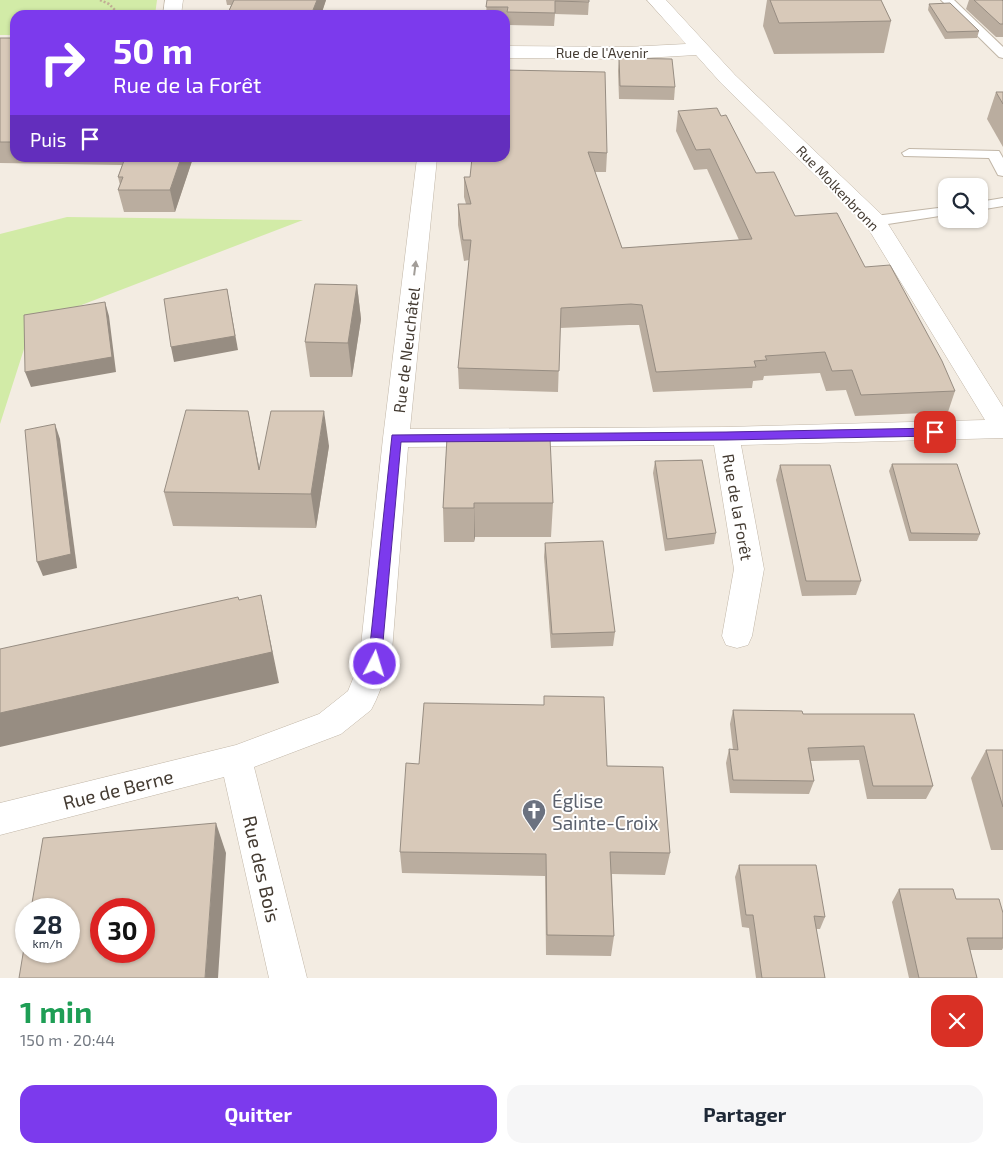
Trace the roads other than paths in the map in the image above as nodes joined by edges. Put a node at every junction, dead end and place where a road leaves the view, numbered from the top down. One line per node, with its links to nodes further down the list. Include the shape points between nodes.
1 (656, 0): 3 (street, Rue Molkenbronn)
2 (947, 0): 5 (lane)
3 (699, 49): 4 (street, Rue de l'Avenir, via 627,53); 12 (street, Rue Molkenbronn)
4 (510, 52)
5 (1003, 54)
6 (909, 153): 8 (lane, via 994,154)
7 (426, 162): 15 (street, Rue de Neuchâtel, one-way to 7)
8 (1003, 172)
9 (1003, 202): 10 (lane)
10 (988, 204)
11 (938, 211): 12 (lane)
12 (875, 222): 13 (street, Rue Molkenbronn)
13 (1003, 428): 14 (street, Rue de la Forêt)
14 (726, 436): 15 (street, Rue de la Forêt); 16 (street, Rue de la Forêt, via 748,569)
15 (396, 438): 17 (street, Rue de Neuchâtel, via 375,664 360,700 330,724)
16 (737, 636)
17 (236, 760): 18 (street, Rue de Berne); 19 (street, Rue des Bois)
18 (0, 818)
19 (288, 978)

